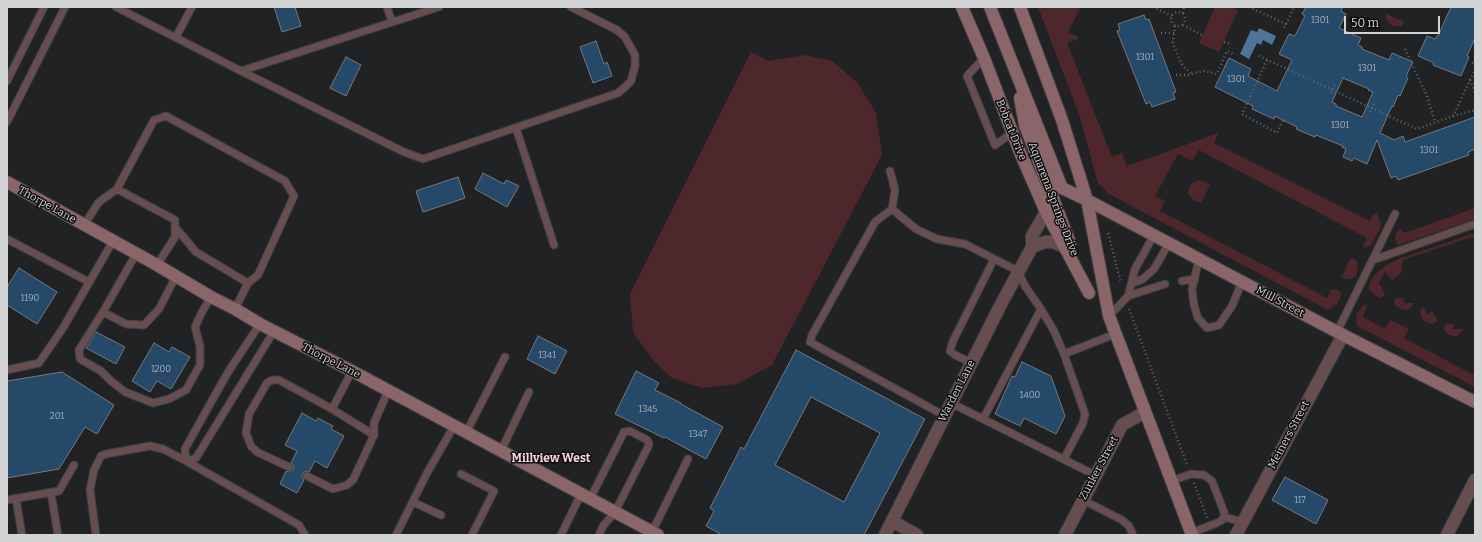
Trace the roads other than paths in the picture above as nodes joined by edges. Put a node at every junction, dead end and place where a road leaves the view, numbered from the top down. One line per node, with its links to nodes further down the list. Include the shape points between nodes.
1 (44, 7): 16 (lane)
2 (65, 7): 17 (lane)
3 (116, 7): 12 (lane)
4 (192, 7): 12 (lane)
5 (387, 7): 11 (lane)
6 (439, 7): 11 (lane)
7 (571, 7): 18 (lane, via 617,30 625,37 635,55 631,81 618,93)
8 (962, 7): 13 (street, Bobcat Drive)
9 (990, 7): 15 (street, Aquarena Springs Drive)
10 (1020, 7): 23 (street, via 1062,120)
11 (392, 22): 14 (lane)
12 (176, 37): 14 (lane)
13 (984, 58): 19 (street, Bobcat Drive); 19 (lane, via 968,76 995,145)
14 (241, 71): 18 (lane, via 423,159)
15 (1016, 74): 23 (street, Aquarena Springs Drive, via 1062,188); 51 (street, Aquarena Springs Drive, via 1025,125)
16 (7, 81)
17 (7, 122)
18 (516, 128): 34 (lane)
19 (1012, 133): 25 (street, Bobcat Drive)
20 (890, 171): 24 (lane, via 895,190)
21 (7, 182): 28 (street, Thorpe Lane)
22 (117, 189): 28 (lane, via 99,202); 29 (lane, via 175,220); 48 (lane, via 154,120 166,116 285,181 294,196 258,275)
23 (1087, 200): 30 (street, Mill Street); 57 (street, Aquarena Springs Drive)
24 (892, 209): 38 (lane, via 916,229 937,239 965,244); 73 (lane, via 875,222 810,342)
25 (1046, 212): 35 (street, Warden Lane, via 1032,236); 36 (street, Bobcat Drive)
26 (1395, 214): 40 (lane)
27 (1475, 224): 40 (lane)
28 (84, 225): 32 (street, Thorpe Lane)
29 (175, 227): 41 (lane, via 175,237); 48 (lane, via 196,252)
30 (1154, 235): 33 (street, Mill Street); 49 (lane, via 1135,269)
31 (7, 238): 46 (lane)
32 (113, 241): 37 (street, Thorpe Lane); 46 (lane)
33 (1169, 243): 39 (street, Mill Street); 49 (lane, via 1154,269 1143,279)
34 (554, 245)
35 (1032, 247): 36 (street, via 1045,242); 42 (street, Warden Lane)
36 (1065, 247): 51 (street, Bobcat Drive)
37 (136, 254): 41 (street, Thorpe Lane); 56 (lane)
38 (994, 259): 42 (lane); 64 (lane, via 950,351)
39 (1199, 259): 44 (lane); 47 (street, Mill Street)
40 (1373, 260): 61 (lane)
41 (157, 265): 43 (street, Thorpe Lane)
42 (1018, 271): 55 (lane); 64 (street, Warden Lane)
43 (176, 276): 52 (street, Thorpe Lane); 56 (lane, via 159,309 144,326 126,324)
44 (1194, 280): 45 (lane); 47 (lane, via 1194,304 1198,318 1207,328 1219,325 1232,306)
45 (1182, 281)
46 (89, 282): 65 (lane, via 63,328 38,363)
47 (1242, 282): 61 (street, Mill Street)
48 (248, 283): 54 (lane)
49 (1133, 283): 53 (lane)
50 (1165, 284): 53 (lane)
51 (1089, 293): 57 (street, Aquarena Springs Drive)
52 (211, 297): 54 (street, Thorpe Lane); 56 (lane, via 195,327 200,346 200,365 186,390 169,399 153,403 125,392 101,371 80,359 79,350)
53 (1127, 298): 57 (lane)
54 (235, 309): 58 (street, Thorpe Lane)
55 (1041, 309): 62 (lane); 74 (lane)
56 (103, 312)
57 (1109, 316): 60 (street, Aquarena Springs Drive)
58 (260, 324): 59 (street, Thorpe Lane); 81 (lane, via 230,368 185,449)
59 (274, 331): 66 (street, Thorpe Lane); 81 (lane, via 196,458)
60 (1115, 334): 62 (lane); 72 (street, Aquarena Springs Drive)
61 (1340, 334): 69 (street, Mill Street); 99 (street, Meiners Street)
62 (1064, 354): 80 (lane, via 1085,414)
63 (505, 357): 76 (lane)
64 (972, 363): 70 (street, Warden Lane)
65 (7, 370)
66 (352, 371): 67 (street, Thorpe Lane); 71 (lane)
67 (388, 391): 75 (street, Thorpe Lane); 77 (lane, via 374,423)
68 (529, 392): 78 (lane)
69 (1475, 402)
70 (951, 403): 73 (street, Warden Lane); 74 (lane)
71 (332, 409): 77 (lane); 83 (lane, via 279,380 267,383 249,414 246,433 251,446 258,452)
72 (1145, 412): 85 (street, Zunker Street, via 1122,425); 88 (street, Aquarena Springs Drive)
73 (945, 416): 98 (street, Warden Lane)
74 (983, 419): 80 (lane)
75 (454, 426): 76 (street, Thorpe Lane); 94 (lane)
76 (466, 433): 78 (street, Thorpe Lane)
77 (374, 435): 86 (lane, via 353,480 347,485 333,488)
78 (500, 451): 90 (street, Thorpe Lane)
79 (688, 459): 100 (lane)
80 (1064, 459): 85 (lane)
81 (186, 461): 104 (lane, via 163,449 150,446 101,456 94,470 90,490); 105 (lane, via 299,525)
82 (74, 465): 89 (lane, via 59,491)
83 (289, 468)
84 (461, 474): 107 (lane, via 494,491)
85 (1095, 475): 93 (street, Zunker Street)
86 (306, 476)
87 (1475, 480): 115 (street)
88 (1171, 481): 97 (lane, via 1191,474 1204,475 1212,481); 101 (street, Aquarena Springs Drive)
89 (51, 493): 91 (lane); 103 (lane)
90 (586, 496): 95 (street, Thorpe Lane); 95 (lane, via 624,432 630,431 647,440 648,447); 108 (lane)
91 (16, 499): 92 (lane); 102 (lane)
92 (7, 500)
93 (1083, 500): 112 (street, Zunker Street); 113 (lane, via 1122,520 1129,526)
94 (413, 502): 96 (lane); 106 (lane)
95 (615, 512): 100 (street, Thorpe Lane); 109 (lane)
96 (441, 515)
97 (1224, 517): 99 (lane); 101 (lane, via 1217,523)
98 (892, 521): 110 (street, Warden Lane); 111 (street)
99 (1243, 522): 114 (street, Meiners Street)
100 (654, 534)
101 (1191, 534)
102 (22, 535)
103 (58, 535)
104 (96, 535)
105 (304, 535)
106 (396, 535)
107 (472, 535)
108 (561, 535)
109 (599, 535)
110 (885, 535)
111 (917, 535)
112 (1064, 535)
113 (1133, 535)
114 (1236, 535)
115 (1447, 535)

